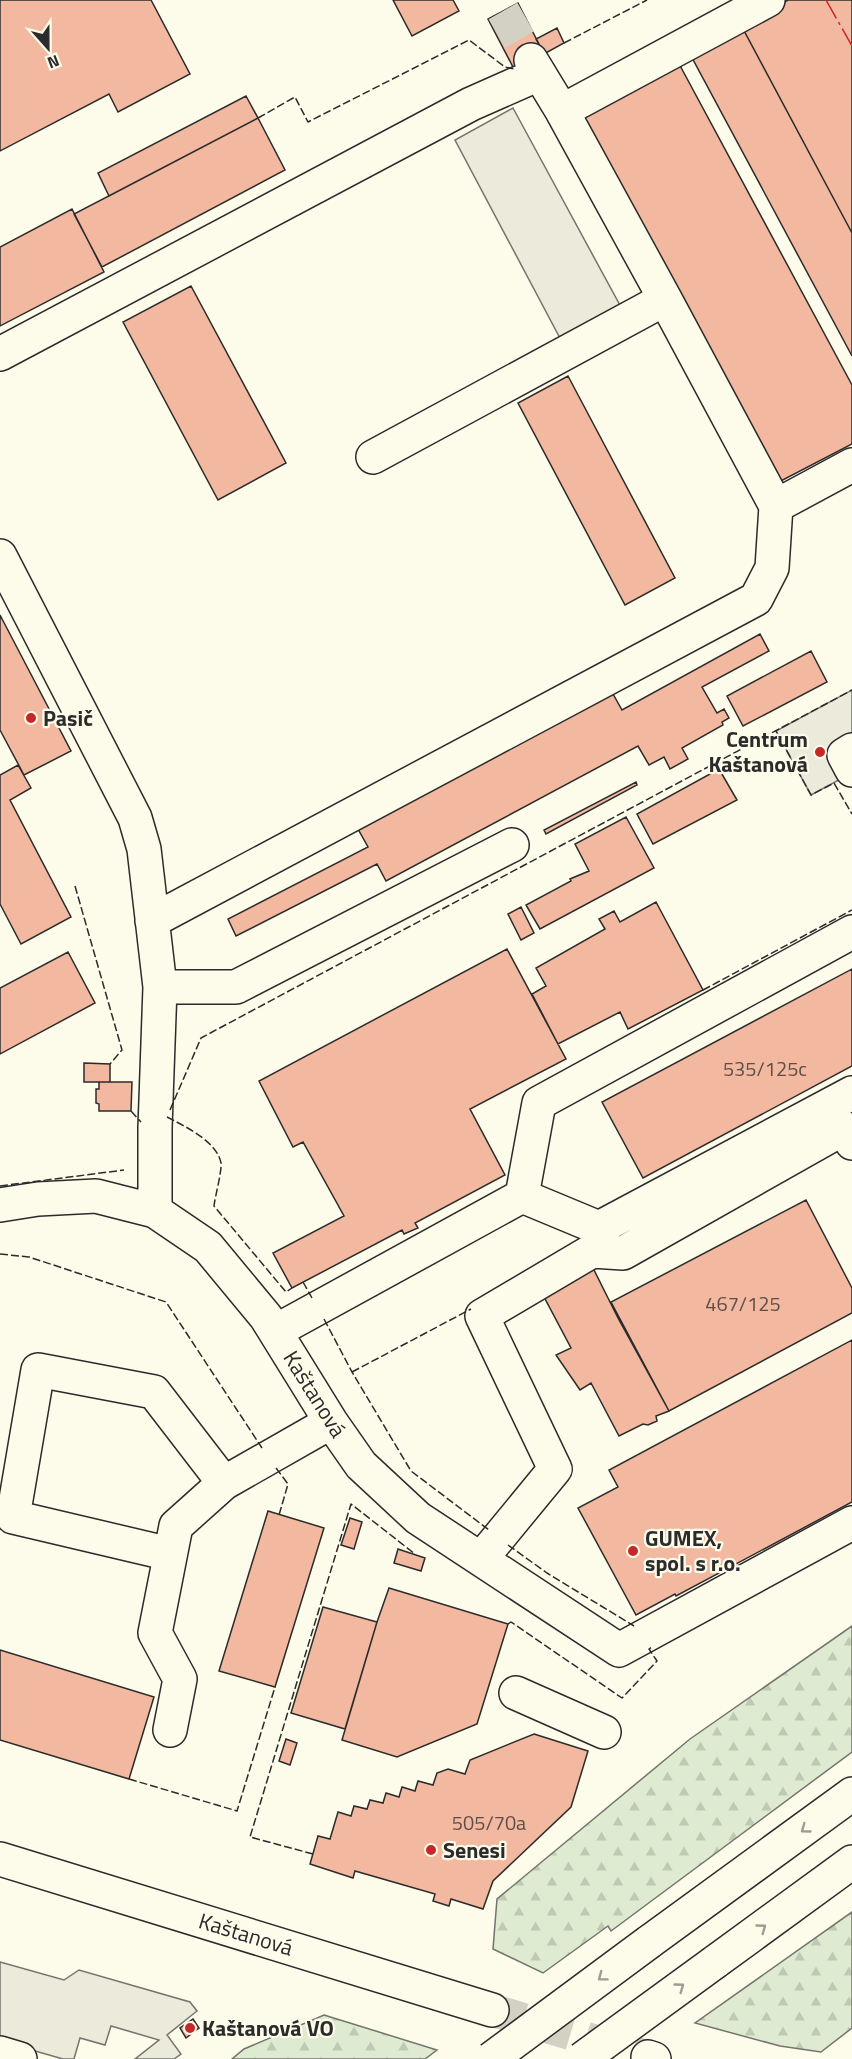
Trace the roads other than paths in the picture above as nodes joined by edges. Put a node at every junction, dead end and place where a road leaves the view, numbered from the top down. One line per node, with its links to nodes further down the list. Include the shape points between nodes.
1 (768, 0): 2 (main road)
2 (562, 111): 3 (main road); 4 (main road, via 535,67)
3 (665, 299): 5 (main road); 7 (main road)
4 (0, 354)
5 (373, 457)
6 (852, 465): 7 (main road)
7 (776, 506): 12 (main road, via 772,568 756,599)
8 (0, 556): 12 (main road, via 135,818 144,849)
9 (852, 750): 10 (main road, via 844,754)
10 (852, 770)
11 (512, 845): 14 (main road, via 236,987)
12 (152, 921): 14 (main road)
13 (852, 932): 17 (main road, via 539,1103)
14 (160, 987): 19 (main road)
15 (852, 1093): 17 (main road, via 599,1228)
16 (852, 1143): 25 (main road, via 844,1128 623,1253 592,1251 482,1316 555,1469)
17 (522, 1196): 20 (main road)
18 (0, 1205): 19 (main road, Kaštanová, via 96,1196)
19 (154, 1211): 20 (main road, Kaštanová, via 208,1247)
20 (276, 1331): 21 (main road, Kaštanová)
21 (331, 1422): 22 (main road); 25 (main road, Kaštanová, via 361,1465 418,1518)
22 (224, 1483): 24 (main road, via 176,1526); 24 (main road, via 154,1392 38,1370 13,1517)
23 (852, 1523): 25 (main road, Kaštanová, via 619,1650)
24 (170, 1554): 27 (main road, via 155,1633 180,1679)
25 (480, 1559)
26 (516, 1693): 28 (main road)
27 (170, 1730)
28 (604, 1732)
29 (852, 1794): 35 (main road, one-way to 35, bridge)
30 (0, 1859): 32 (main road, Kaštanová)
31 (852, 1863): 36 (main road, one-way to 31, bridge)
32 (492, 2010)
33 (0, 2053): 34 (main road)
34 (20, 2059)
35 (491, 2059)
36 (582, 2059)

